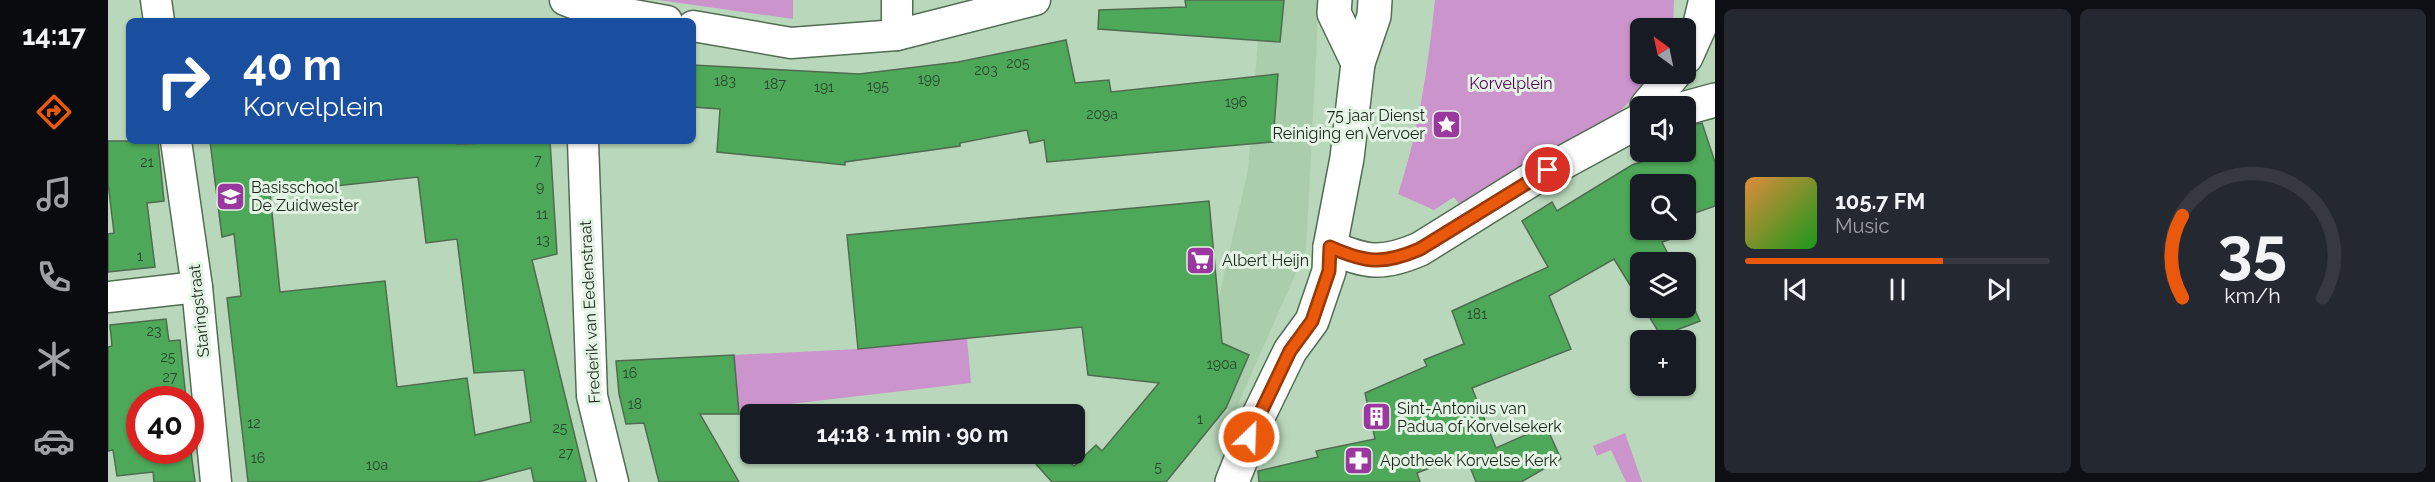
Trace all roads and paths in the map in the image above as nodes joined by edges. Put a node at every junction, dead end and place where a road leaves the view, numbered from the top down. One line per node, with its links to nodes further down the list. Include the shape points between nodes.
1 (156, 0): 8 (street)
2 (897, 0): 11 (street)
3 (1035, 0): 11 (street)
4 (1335, 0): 13 (street, via 1334,13)
5 (1375, 0): 13 (street, via 1374,16)
6 (1708, 5): 12 (street)
7 (574, 9): 9 (street)
8 (159, 18)
9 (644, 18)
10 (696, 27): 11 (street, via 791,43)
11 (897, 35)
12 (1696, 35)
13 (1358, 63): 21 (street, via 1347,158)
14 (1666, 84): 15 (street)
15 (1656, 96)
16 (1715, 100): 17 (street)
17 (1696, 105)
18 (1630, 122): 21 (street, via 1420,249 1385,261 1356,259)
19 (176, 144): 22 (street, Staringstraat)
20 (582, 144): 25 (street, Frederik van Eedenstraat, via 592,396)
21 (1330, 247): 26 (street, via 1329,271 1312,321 1290,351)
22 (197, 287): 23 (street); 24 (street, Staringstraat)
23 (108, 297)
24 (216, 482)
25 (613, 482)
26 (1232, 482)

